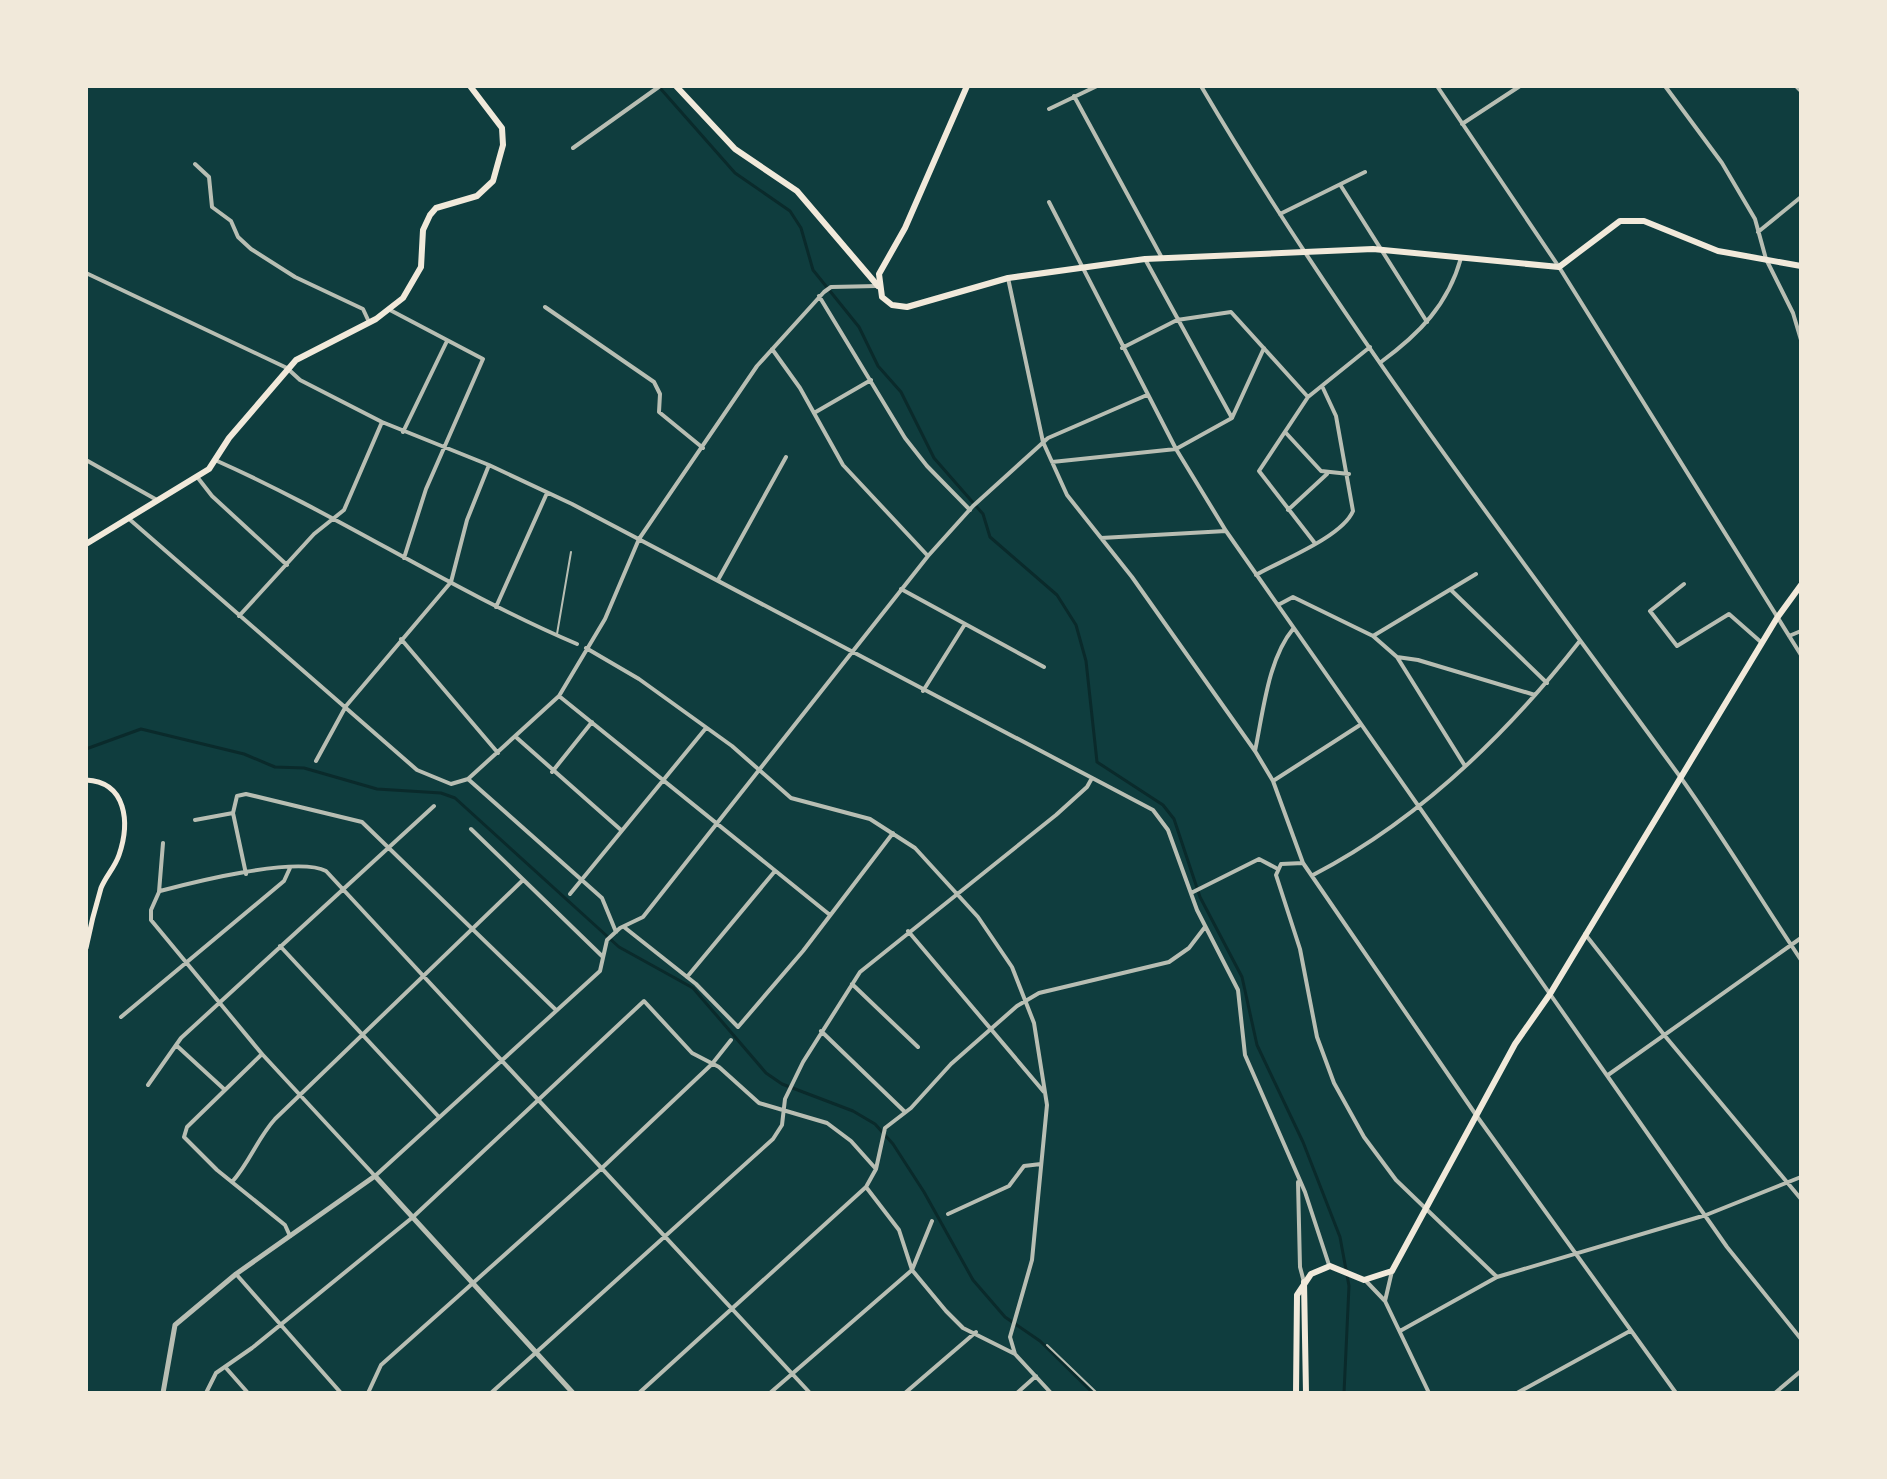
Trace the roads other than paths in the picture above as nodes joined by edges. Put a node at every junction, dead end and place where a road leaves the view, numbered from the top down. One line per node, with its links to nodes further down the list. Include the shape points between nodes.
1 (470, 86): 37 (main road, via 502,128 497,172 477,196 436,208 430,215 423,230 418,277)
2 (660, 86): 15 (street)
3 (676, 86): 34 (main road, via 735,149 797,191)
4 (967, 86): 34 (main road)
5 (1097, 86): 12 (street)
6 (1201, 86): 21 (street)
7 (1437, 86): 14 (street)
8 (1520, 86): 14 (street)
9 (1665, 86): 22 (street, via 1722,163)
10 (1796, 86): 11 (street)
11 (1801, 91)
12 (1074, 96): 13 (street); 25 (street)
13 (1049, 109)
14 (1462, 124): 30 (street)
15 (573, 148)
16 (195, 164): 39 (street, via 209,177 212,207 231,221 241,241 295,277 363,309)
17 (1365, 172): 18 (street)
18 (1341, 186): 21 (street); 23 (street)
19 (1801, 197): 22 (street)
20 (1049, 202): 31 (street)
21 (1280, 214): 24 (street)
22 (1758, 232): 28 (street)
23 (1383, 250): 24 (main road); 26 (main road); 40 (street)
24 (1302, 251): 25 (main road); 43 (street)
25 (1162, 258): 27 (main road)
26 (1461, 258): 30 (main road); 40 (street, via 1453,284)
27 (1145, 259): 31 (main road); 38 (street)
28 (1766, 259): 29 (main road); 30 (main road, via 1718,251 1644,221 1620,221); 41 (street)
29 (1801, 266)
30 (1559, 267): 96 (street)
31 (1082, 268): 33 (main road); 44 (street)
32 (86, 273): 48 (street)
33 (1008, 278): 34 (main road, via 907,307 892,305); 58 (street)
34 (878, 286): 35 (street, via 831,287)
35 (821, 294): 46 (street); 49 (street)
36 (545, 307): 59 (street, via 654,382 659,412)
37 (390, 310): 39 (main road); 42 (street)
38 (1177, 320): 44 (street); 45 (street, via 1231,312); 54 (street)
39 (369, 322): 48 (main road)
40 (1427, 322): 47 (street)
41 (1801, 340)
42 (447, 341): 56 (street); 60 (street, via 483,359)
43 (1370, 347): 47 (street); 50 (street)
44 (1122, 348): 51 (street)
45 (1264, 348): 52 (street); 54 (street)
46 (772, 349): 53 (street); 59 (street)
47 (1381, 362): 104 (street)
48 (287, 368): 55 (street, via 300,380); 64 (main road)
49 (871, 380): 53 (street); 72 (street, via 920,457)
50 (1322, 386): 52 (street); 68 (street, via 1336,416)
51 (1147, 395): 58 (street); 61 (street)
52 (1308, 397): 57 (street)
53 (814, 413): 82 (street, via 843,465)
54 (1232, 418): 61 (street)
55 (382, 422): 56 (street); 74 (street, via 344,510)
56 (403, 432): 60 (street)
57 (1286, 433): 67 (street); 73 (street, via 1259,471)
58 (1043, 442): 65 (street); 72 (street)
59 (703, 448): 78 (street)
60 (443, 449): 66 (street); 83 (street)
61 (1176, 449): 65 (street); 76 (street)
62 (786, 457): 87 (street)
63 (86, 460): 71 (street)
64 (215, 460): 69 (main road); 74 (street)
65 (1052, 462): 77 (street, via 1067,495)
66 (489, 465): 70 (street); 88 (street)
67 (1327, 474): 68 (street); 73 (street)
68 (1349, 474): 79 (street, via 1353,511 1348,524)
69 (198, 478): 71 (main road); 84 (street)
70 (547, 493): 78 (street); 94 (street)
71 (157, 500): 75 (main road)
72 (972, 508): 82 (street)
73 (1287, 510): 79 (street)
74 (335, 517): 83 (street); 84 (street)
75 (128, 518): 80 (main road); 95 (street)
76 (1226, 531): 77 (street); 86 (street)
77 (1101, 538): 121 (street)
78 (639, 539): 87 (street); 107 (street, via 605,619)
79 (1314, 542): 86 (street)
80 (86, 544)
81 (571, 552): 100 (lane)
82 (928, 556): 91 (street)
83 (404, 558): 88 (street)
84 (288, 566): 95 (street)
85 (1476, 574): 92 (street)
86 (1256, 575): 93 (street)
87 (718, 580): 108 (street)
88 (451, 582): 94 (street); 103 (street)
89 (1684, 584): 105 (street, via 1650,611 1677,646 1729,614)
90 (1801, 585): 96 (main road)
91 (901, 589): 97 (street); 108 (street)
92 (1451, 590): 101 (street); 112 (street)
93 (1277, 605): 98 (street); 101 (street, via 1293,597)
94 (496, 607): 100 (street)
95 (239, 616): 116 (street)
96 (1777, 618): 102 (street); 105 (main road)
97 (965, 624): 111 (street); 113 (street)
98 (1293, 629): 118 (street); 121 (street, via 1276,663)
99 (1801, 631): 102 (street)
100 (557, 635): 106 (street)
101 (1373, 636): 110 (street)
102 (1789, 636): 109 (street)
103 (401, 639): 116 (street); 122 (street)
104 (1579, 642): 112 (street); 129 (street)
105 (1762, 643): 129 (main road)
106 (577, 644)
107 (586, 648): 115 (street); 119 (street)
108 (850, 653): 113 (street); 125 (street)
109 (1801, 655)
110 (1397, 657): 114 (street); 124 (street)
111 (1044, 667)
112 (1547, 683): 114 (street)
113 (923, 691): 127 (street)
114 (1535, 695): 124 (street)
115 (559, 696): 117 (street); 120 (street)
116 (346, 706): 123 (street); 128 (street, via 417,770 451,784)
117 (592, 722): 126 (street); 131 (street)
118 (1360, 725): 132 (street); 133 (street)
119 (706, 728): 125 (street); 131 (street)
120 (517, 738): 122 (street); 126 (street)
121 (1255, 751): 132 (street)
122 (498, 754): 128 (street)
123 (316, 761)
124 (1465, 766): 133 (street)
125 (759, 769): 137 (street); 140 (street, via 791,798 856,814)
126 (552, 772): 139 (street)
127 (1092, 778): 153 (street, via 1081,793); 154 (street, via 1159,815)
128 (468, 779): 150 (street)
129 (1681, 779): 162 (main road); 164 (street)
130 (86, 780): 166 (main road, via 101,781 117,793 125,833 103,885)
131 (663, 780): 137 (street); 139 (street)
132 (1273, 781): 143 (street)
133 (1416, 805): 148 (street, via 1344,859); 173 (street)
134 (434, 806): 142 (street)
135 (233, 813): 136 (street); 142 (street, via 242,794 312,808 362,822); 147 (street)
136 (195, 820)
137 (716, 823): 146 (street); 157 (street, via 643,917)
138 (471, 829): 149 (street)
139 (621, 830): 150 (street)
140 (893, 832): 153 (street, via 925,856); 156 (street)
141 (163, 843): 152 (street)
142 (391, 848): 151 (street); 159 (street)
143 (1303, 863): 145 (street, via 1287,861); 148 (street)
144 (290, 868): 147 (street); 151 (street, via 318,867); 169 (street, via 284,881)
145 (1276, 868): 154 (street, via 1259,859); 208 (street, via 1300,949 1317,1037 1334,1083 1364,1137)
146 (775, 871): 156 (street); 170 (street)
147 (246, 874): 152 (street, via 209,877)
148 (1313, 875): 196 (street)
149 (523, 880): 159 (street); 167 (street)
150 (582, 880): 155 (street); 161 (street, via 602,898)
151 (345, 889): 165 (street); 171 (street)
152 (159, 892): 169 (street, via 151,920)
153 (957, 892): 160 (street); 174 (street, via 997,943)
154 (1192, 893): 158 (street)
155 (570, 894)
156 (830, 915): 170 (street, via 738,1027)
157 (624, 927): 161 (street); 170 (street)
158 (1205, 927): 174 (street, via 1169,962); 203 (street, via 1238,990 1241,1043)
159 (473, 931): 171 (street); 176 (street)
160 (908, 931): 172 (street); 178 (street)
161 (615, 933): 167 (street, via 607,940)
162 (1585, 933): 173 (main road); 181 (street)
163 (1801, 938): 164 (street)
164 (1791, 945): 168 (street); 181 (street)
165 (280, 946): 175 (street); 180 (street)
166 (86, 948)
167 (603, 957): 176 (street, via 600,971)
168 (1801, 960)
169 (188, 961): 175 (street); 177 (street)
170 (687, 977)
171 (423, 979): 180 (street); 186 (street)
172 (852, 984): 179 (street); 184 (street)
173 (1550, 994): 188 (street); 196 (main road)
174 (1027, 999): 178 (street); 191 (street)
175 (220, 1002): 183 (street); 185 (street)
176 (556, 1010): 186 (street)
177 (121, 1017)
178 (990, 1029): 191 (street); 195 (street)
179 (821, 1031): 194 (street, via 792,1084); 195 (street)
180 (363, 1036): 192 (street); 197 (street)
181 (1665, 1036): 188 (street); 205 (street)
182 (731, 1040): 187 (street)
183 (176, 1045): 189 (street); 190 (street)
184 (918, 1047)
185 (262, 1054): 190 (street); 192 (street)
186 (503, 1058): 193 (street); 197 (street)
187 (712, 1064): 193 (street, via 692,1053 644,1001); 194 (street, via 765,1107); 199 (street)
188 (1608, 1075): 210 (street)
189 (148, 1085)
190 (225, 1090): 204 (street, via 187,1127 184,1137)
191 (1045, 1094): 198 (street)
192 (299, 1095): 201 (street); 204 (street, via 266,1129 253,1158)
193 (540, 1098): 199 (street); 211 (street)
194 (785, 1112): 200 (street, via 816,1118 836,1129); 214 (street, via 773,1139)
195 (905, 1112): 200 (street, via 885,1128)
196 (1476, 1115): 208 (main road); 215 (street)
197 (438, 1116): 201 (street)
198 (1041, 1164): 209 (street, via 1024,1166 1009,1186); 233 (street, via 1032,1260 1011,1330)
199 (603, 1167): 214 (street); 222 (street)
200 (876, 1169): 206 (street)
201 (375, 1176): 211 (street); 213 (street)
202 (1801, 1177): 205 (street)
203 (1298, 1180): 216 (street); 223 (street)
204 (232, 1182): 213 (street, via 285,1225)
205 (1789, 1184): 207 (street); 210 (street)
206 (866, 1187): 217 (street, via 899,1230); 225 (street)
207 (1801, 1199)
208 (1427, 1210): 218 (main road); 220 (street)
209 (948, 1214)
210 (1706, 1215): 215 (street); 230 (street)
211 (413, 1217): 222 (street); 226 (street)
212 (932, 1221): 217 (street)
213 (290, 1236): 219 (street)
214 (665, 1237): 225 (street); 232 (street)
215 (1576, 1254): 220 (street); 228 (street)
216 (1330, 1266): 221 (main road); 223 (main road)
217 (912, 1270): 229 (street, via 963,1328); 236 (street)
218 (1392, 1271): 221 (main road); 224 (street)
219 (236, 1274): 226 (street); 238 (street, via 175,1325)
220 (1497, 1277): 227 (street)
221 (1364, 1280): 224 (street)
222 (471, 1282): 232 (street); 242 (street, via 381,1365)
223 (1304, 1282): 252 (main road, via 1297,1295); 253 (main road)
224 (1385, 1301): 227 (street)
225 (733, 1310): 236 (street); 245 (street)
226 (280, 1325): 234 (street); 241 (street)
227 (1400, 1331): 254 (street)
228 (1630, 1331): 255 (street); 256 (street)
229 (976, 1332): 233 (street); 248 (street)
230 (1801, 1339)
231 (1047, 1345): 251 (lane)
232 (536, 1353): 243 (street); 244 (street)
233 (1015, 1354): 237 (street)
234 (226, 1368): 239 (street, via 216,1373); 240 (street)
235 (1801, 1371): 257 (street)
236 (792, 1372): 246 (street); 247 (street)
237 (1036, 1376): 249 (street); 250 (street)
238 (163, 1393)
239 (206, 1393)
240 (248, 1393)
241 (341, 1393)
242 (368, 1393)
243 (491, 1393)
244 (573, 1393)
245 (639, 1393)
246 (770, 1393)
247 (810, 1393)
248 (905, 1393)
249 (1017, 1393)
250 (1051, 1393)
251 (1097, 1393)
252 (1296, 1393)
253 (1306, 1393)
254 (1429, 1393)
255 (1517, 1393)
256 (1676, 1393)
257 (1775, 1393)

